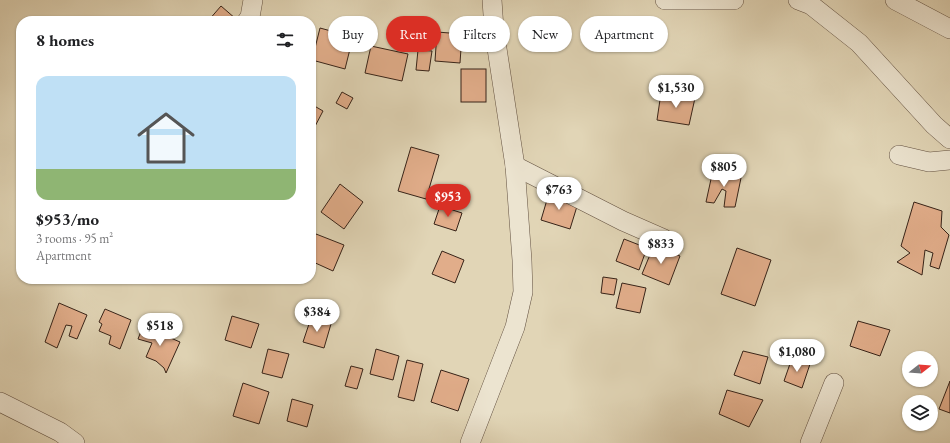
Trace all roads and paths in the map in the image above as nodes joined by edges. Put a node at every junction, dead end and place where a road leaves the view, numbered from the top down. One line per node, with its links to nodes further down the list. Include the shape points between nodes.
1 (254, 0): 7 (street)
2 (492, 0): 12 (street)
3 (665, 0): 4 (street)
4 (734, 0)
5 (798, 0): 9 (street, via 811,5 859,43)
6 (894, 0): 8 (street)
7 (250, 16)
8 (950, 29)
9 (950, 139)
10 (899, 155): 11 (street, via 929,162)
11 (950, 160)
12 (514, 166): 13 (street); 17 (street, via 523,292 515,326)
13 (664, 239)
14 (834, 383): 18 (street)
15 (0, 402): 16 (street, via 60,432)
16 (75, 443)
17 (470, 443)
18 (810, 443)

